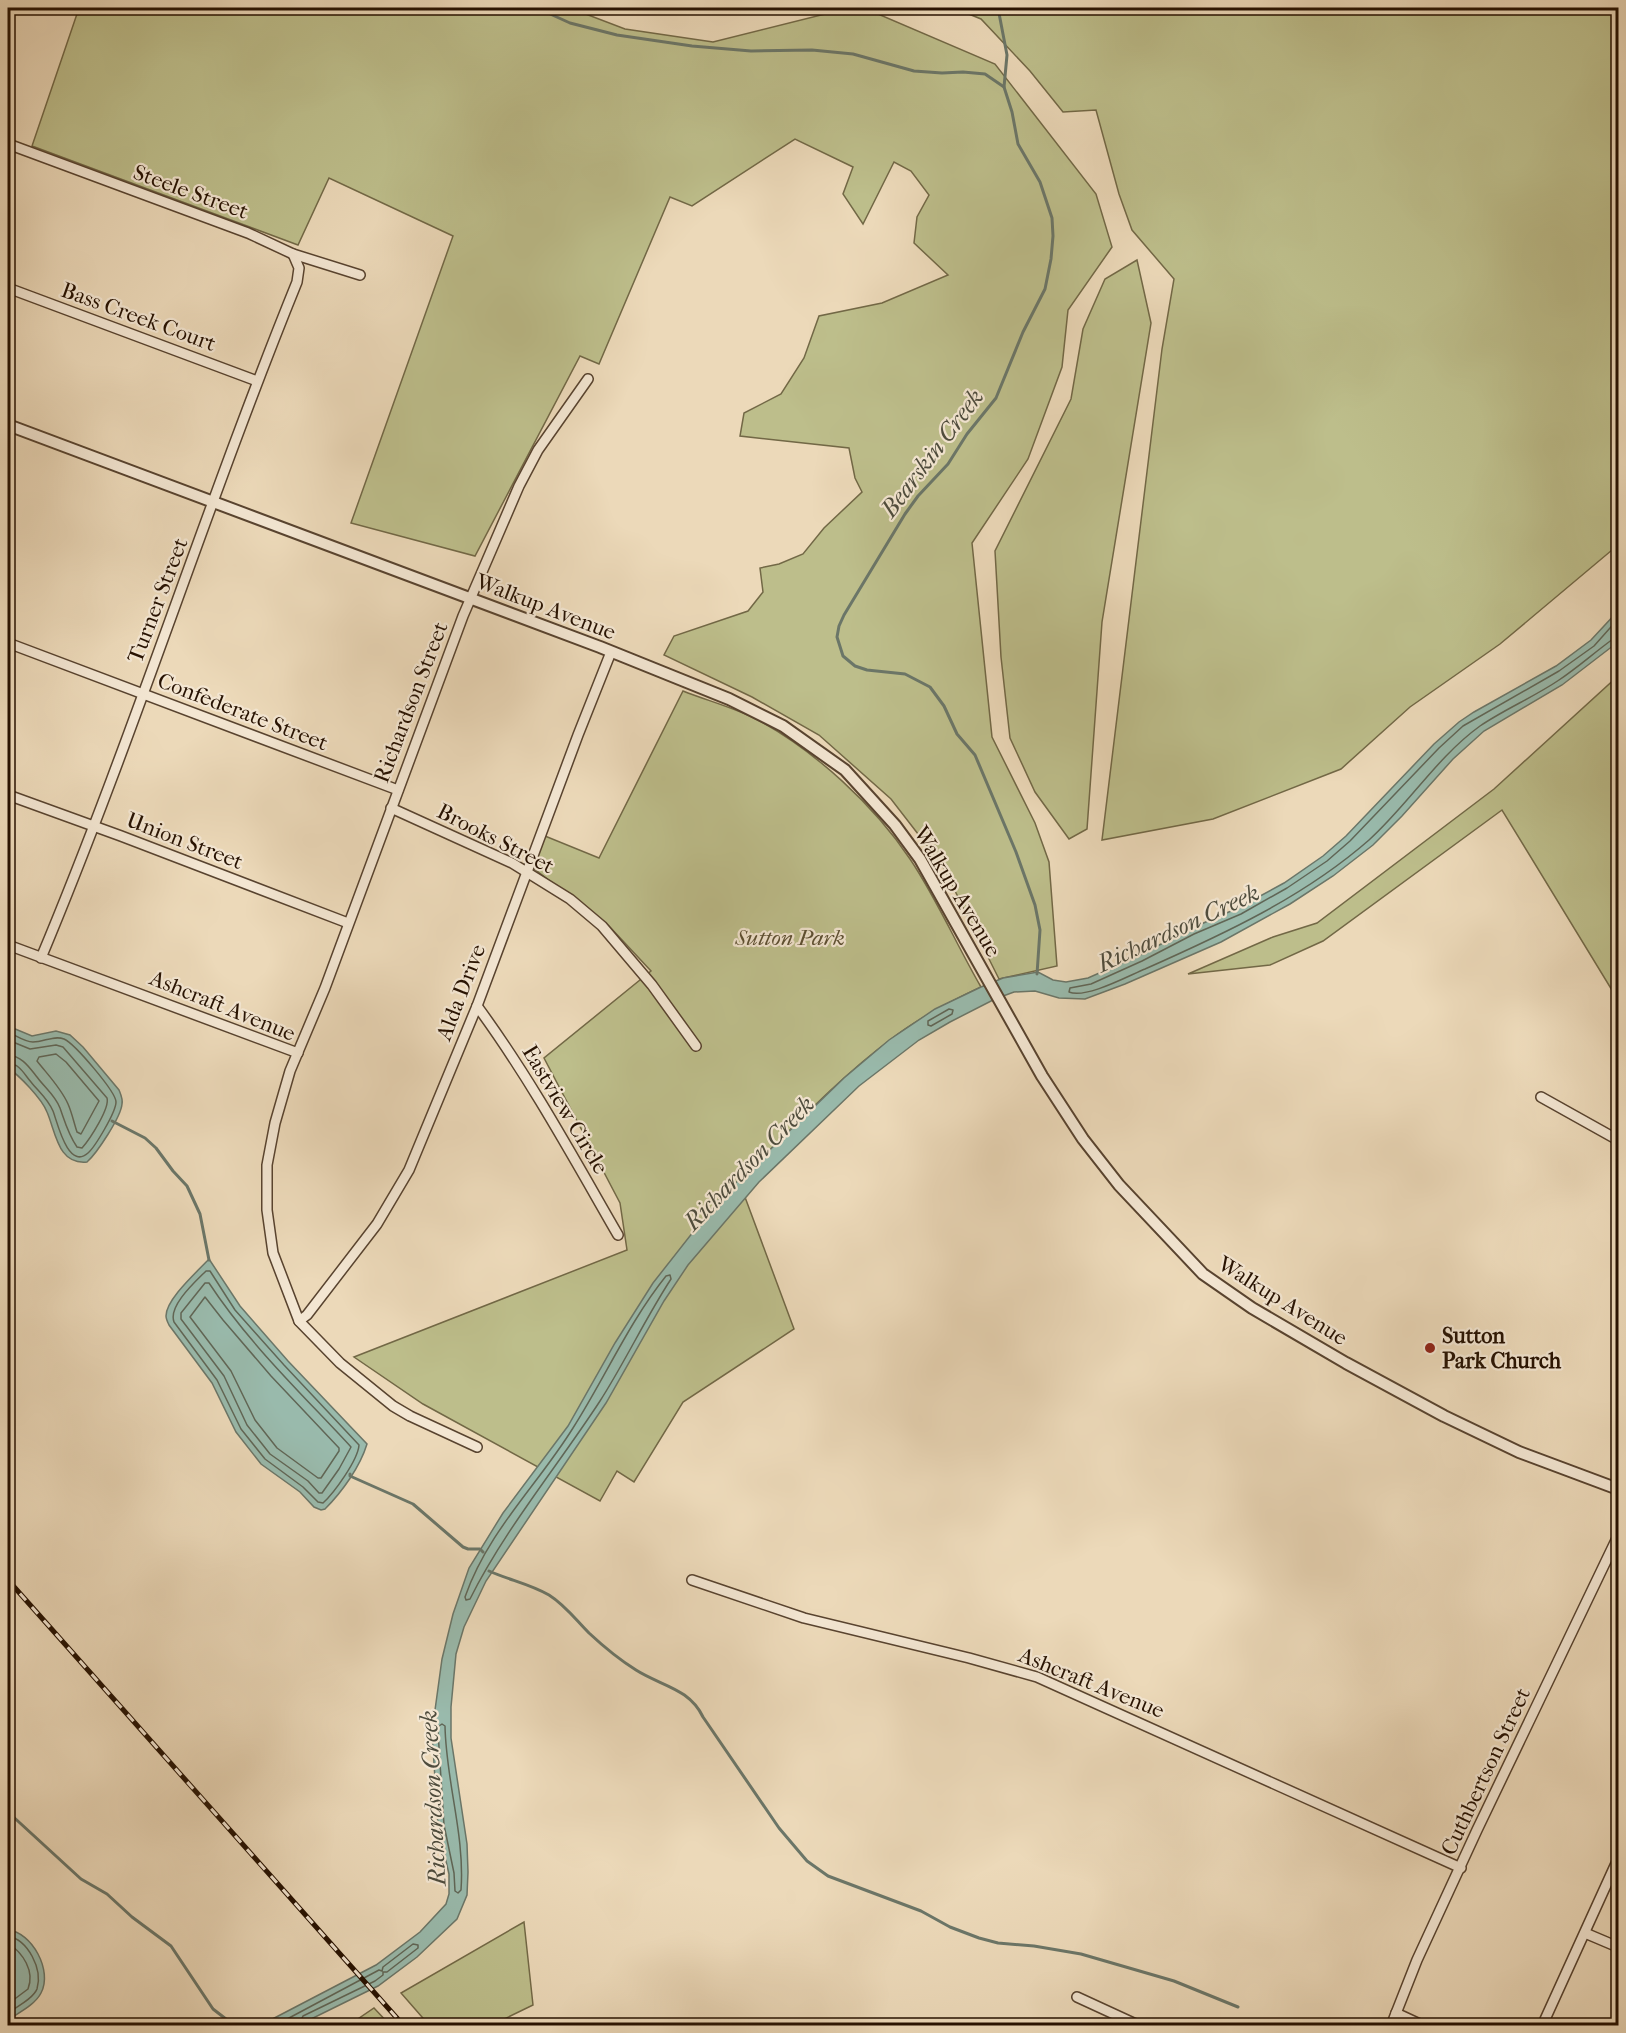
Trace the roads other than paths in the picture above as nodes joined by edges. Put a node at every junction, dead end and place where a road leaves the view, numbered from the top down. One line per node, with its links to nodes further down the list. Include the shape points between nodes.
1 (8, 144): 2 (street, Steele Street, via 248,233)
2 (293, 254): 3 (street, Steele Street); 6 (street, Turner Street, via 297,282)
3 (360, 276)
4 (8, 288): 6 (street, Bass Creek Court)
5 (588, 379): 9 (street, Richardson Street, via 538,450)
6 (257, 381): 8 (street, Turner Street)
7 (8, 425): 8 (street, Walkup Avenue)
8 (214, 503): 9 (street, Walkup Avenue); 12 (street, Turner Street)
9 (471, 599): 11 (street, Walkup Avenue); 13 (street, Richardson Street)
10 (8, 643): 12 (street, Confederate Street)
11 (611, 652): 17 (street, Alda Drive); 29 (street, Walkup Avenue, via 729,699 783,726 845,770 920,859 1042,1076 1083,1139 1126,1193 1203,1274 1270,1319 1444,1416 1520,1452)
12 (143, 693): 13 (street, Confederate Street); 16 (street, Turner Street)
13 (398, 790): 15 (street, Richardson Street)
14 (8, 795): 16 (street, Union Street)
15 (391, 808): 17 (street, Brooks Street); 18 (street, Richardson Street)
16 (93, 825): 18 (street, Union Street); 20 (street, Turner Street)
17 (527, 871): 21 (street, Alda Drive); 22 (street, Brooks Street, via 602,926)
18 (348, 923): 23 (street, Richardson Street)
19 (8, 945): 20 (street, Ashcraft Avenue)
20 (41, 958): 23 (street, Ashcraft Avenue)
21 (477, 1006): 26 (street, Eastview Circle, via 548,1113); 27 (street, Alda Drive, via 410,1170 377,1224)
22 (696, 1046)
23 (298, 1053): 27 (street, Ashcraft Avenue, via 273,1134 267,1165 267,1210 273,1253)
24 (1541, 1097): 25 (street)
25 (1618, 1140)
26 (618, 1235)
27 (299, 1321): 28 (street, Ashcraft Avenue, via 340,1363 393,1406)
28 (477, 1447)
29 (1618, 1490)
30 (1618, 1536): 33 (street, Cuthbertson Street)
31 (692, 1580): 33 (street, Ashcraft Avenue, via 804,1618 1037,1677)
32 (1618, 1859): 34 (street)
33 (1461, 1868): 37 (street, Cuthbertson Street)
34 (1584, 1933): 35 (street); 41 (street)
35 (1618, 1947)
36 (1077, 1997): 38 (street)
37 (1396, 2013): 39 (street, Cuthbertson Street); 40 (street)
38 (1140, 2025)
39 (1391, 2025)
40 (1424, 2025)
41 (1542, 2025)

